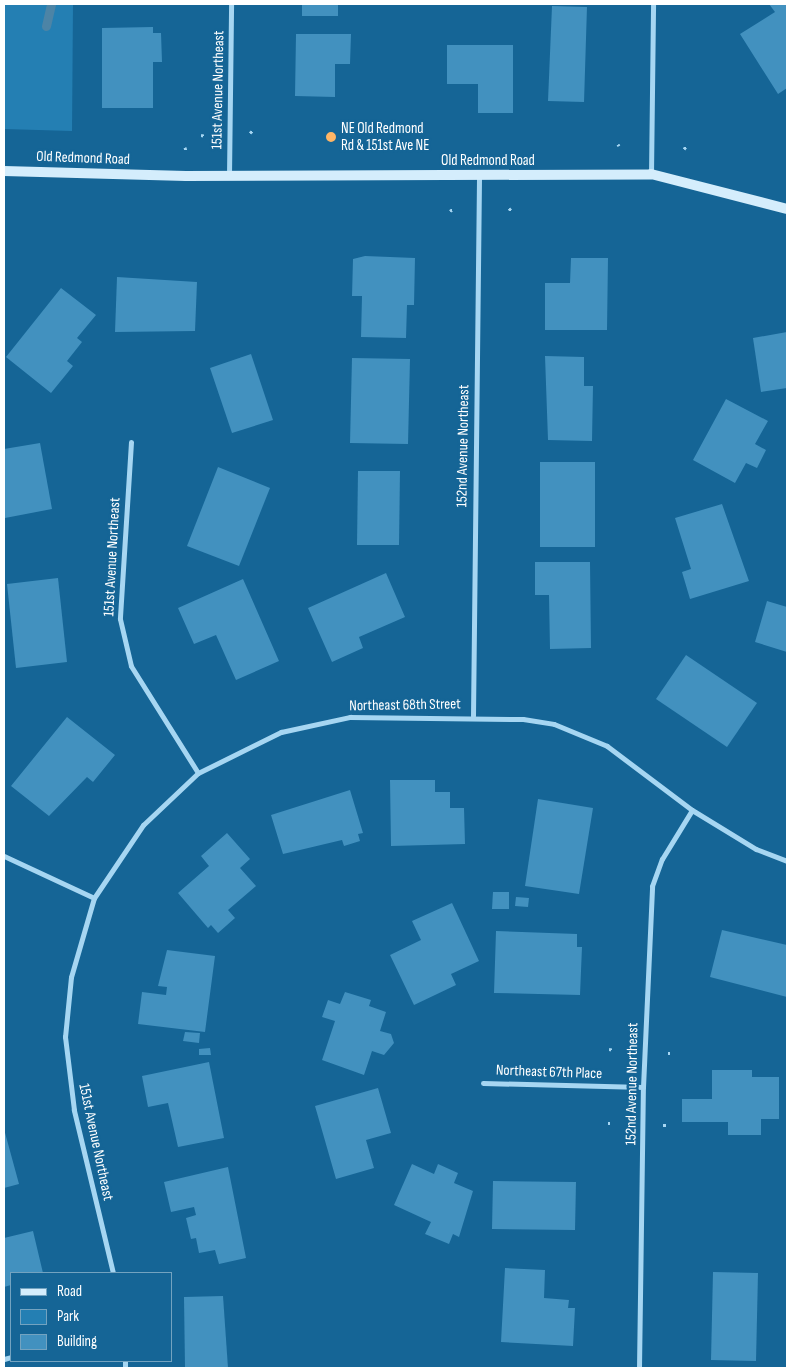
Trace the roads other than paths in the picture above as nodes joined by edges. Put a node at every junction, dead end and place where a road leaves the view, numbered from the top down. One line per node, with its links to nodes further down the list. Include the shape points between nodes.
1 (231, 4): 5 (street, 151st Avenue Northeast)
2 (653, 4): 4 (street)
3 (4, 171): 5 (main road, Old Redmond Road)
4 (651, 174): 6 (main road, Old Redmond Road); 7 (main road, Old Redmond Road)
5 (229, 176): 6 (main road, Old Redmond Road)
6 (479, 176): 9 (street, 152nd Avenue Northeast)
7 (787, 209)
8 (131, 442): 10 (street, 151st Avenue Northeast, via 120,619 131,666)
9 (473, 716): 10 (street, Northeast 68th Street, via 350,717 281,732); 11 (street, Northeast 68th Street, via 523,719 577,731 607,746)
10 (198, 773): 14 (street, Northeast 68th Street, via 143,825)
11 (692, 810): 13 (street, Northeast 68th Street, via 756,849); 16 (street, 152nd Avenue Northeast, via 662,859 652,886)
12 (4, 856): 14 (street)
13 (787, 861)
14 (94, 898): 17 (street, 151st Avenue Northeast, via 71,977 65,1037 74,1110)
15 (483, 1083): 16 (street, Northeast 67th Place)
16 (643, 1087): 18 (street, 152nd Avenue Northeast)
17 (114, 1272)
18 (639, 1368)

